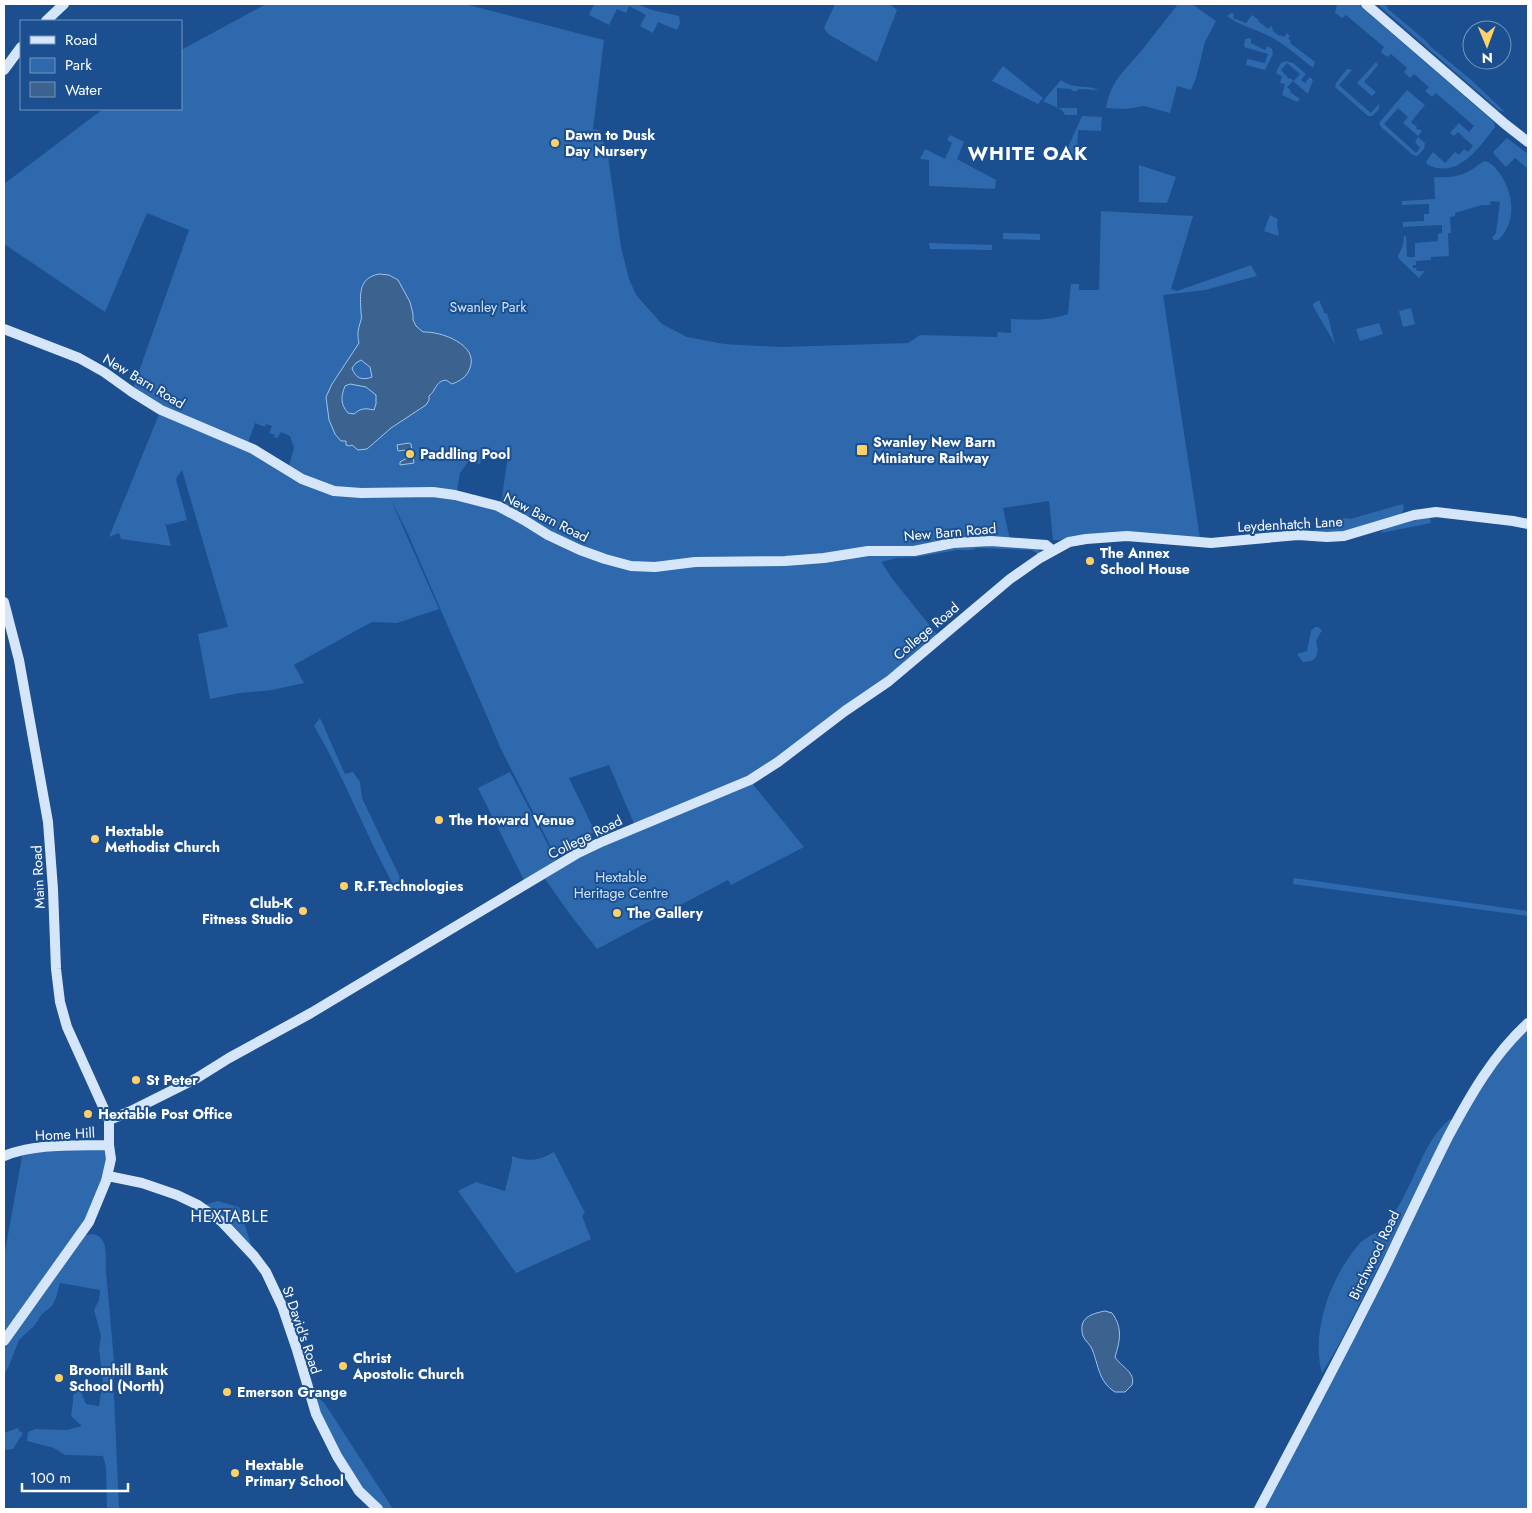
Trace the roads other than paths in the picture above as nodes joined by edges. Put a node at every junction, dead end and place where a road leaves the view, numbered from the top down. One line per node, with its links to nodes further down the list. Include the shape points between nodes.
1 (64, 4): 3 (street)
2 (1366, 4): 6 (street)
3 (47, 20)
4 (20, 48): 5 (street)
5 (4, 70)
6 (1528, 142)
7 (4, 329): 9 (street, New Barn Road, via 79,358 161,410 253,449 302,479 334,491 433,492 464,497 498,506 580,550 631,566 785,561 868,551 914,551 953,543 991,541 1046,545)
8 (1528, 524): 9 (street, Leydenhatch Lane, via 1436,512 1414,515 1344,536 1298,535 1211,543 1127,536 1086,538)
9 (1052, 550): 12 (street, College Road, via 994,592 889,680 768,770 578,853 197,1078)
10 (4, 602): 12 (street, Main Road, via 19,660 48,822 60,1002 67,1026)
11 (1528, 1023): 18 (street, Birchwood Road, via 1482,1078 1466,1105)
12 (109, 1120): 13 (street, Main Road)
13 (108, 1145): 14 (street, Home Hill, via 42,1148); 15 (street, Main Road, via 111,1159)
14 (4, 1156)
15 (108, 1176): 16 (street, Main Road, via 89,1222); 17 (street, St David's Road, via 142,1183 198,1205 222,1222 254,1256 266,1272 282,1306 316,1414 336,1456 359,1491)
16 (4, 1341)
17 (378, 1509)
18 (1259, 1509)

